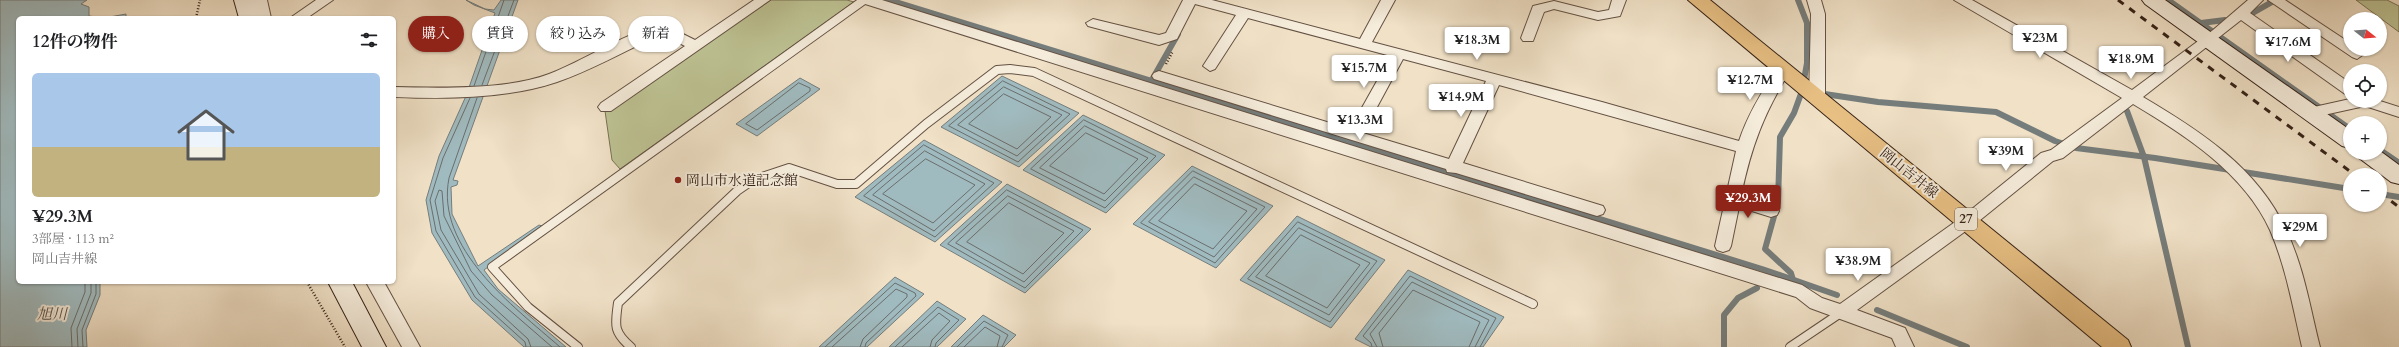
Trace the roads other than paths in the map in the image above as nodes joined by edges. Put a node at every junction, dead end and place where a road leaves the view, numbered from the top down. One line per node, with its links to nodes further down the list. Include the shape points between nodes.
1 (244, 0): 18 (main road)
2 (260, 0): 19 (street)
3 (326, 0): 20 (street)
4 (763, 0): 26 (street)
5 (866, 0): 35 (street); 59 (lane, via 492,267 528,307)
6 (1197, 0): 16 (street); 21 (street, via 1172,36 1159,40)
7 (1388, 0): 24 (street)
8 (1620, 0): 23 (street, via 1615,13 1598,16 1554,5 1538,9)
9 (1698, 0): 29 (main road, 岡山吉井線 / 27)
10 (1814, 0): 34 (street, via 1818,14)
11 (1961, 0): 15 (street)
12 (2152, 0): 22 (main road)
13 (2256, 0): 17 (street)
14 (2275, 0): 25 (street)
15 (1984, 6): 36 (street)
16 (1245, 13): 24 (street); 28 (street)
17 (2242, 14): 22 (street); 32 (street)
18 (248, 16)
19 (264, 16)
20 (300, 16)
21 (1093, 23)
22 (2213, 36): 36 (street); 40 (main road)
23 (1528, 38)
24 (1364, 44): 27 (street)
25 (2343, 44)
26 (696, 46): 33 (street, via 668,32 655,31 553,78 515,88); 38 (street)
27 (1399, 54): 31 (street); 43 (street)
28 (1210, 66)
29 (1788, 75): 34 (main road, 岡山吉井線 / 27); 44 (street, via 1773,84)
30 (1159, 76): 35 (street)
31 (1494, 79): 44 (street); 46 (street)
32 (2343, 85)
33 (396, 92)
34 (1816, 95): 51 (main road, 岡山吉井線 / 27)
35 (1197, 96): 43 (street); 56 (street, via 1802,292 1816,303)
36 (2130, 97): 51 (street, via 2067,146 2047,158); 64 (street, via 2163,116 2220,156 2270,214 2285,246)
37 (2343, 106): 40 (street)
38 (606, 107)
39 (2387, 108): 41 (street)
40 (2319, 111): 42 (main road)
41 (2399, 112)
42 (2343, 134)
43 (1353, 137): 46 (street)
44 (1743, 148): 48 (street)
45 (2377, 160): 47 (main road)
46 (1453, 168): 49 (street)
47 (2399, 176)
48 (1733, 199): 50 (street); 52 (street)
49 (1597, 210)
50 (1771, 211)
51 (1968, 221): 56 (street); 63 (main road, 岡山吉井線 / 27)
52 (1723, 246)
53 (341, 284): 57 (main road)
54 (376, 284): 58 (street)
55 (1533, 304): 60 (lane, via 1034,72 1010,69 997,70 926,124 856,184 837,184 789,168 753,180 737,191 618,303 615,324 619,337)
56 (1842, 312): 61 (lane); 62 (street, via 1899,334)
57 (374, 347)
58 (411, 347)
59 (578, 347)
60 (631, 347)
61 (1790, 347)
62 (1905, 347)
63 (2119, 347)
64 (2312, 347)

